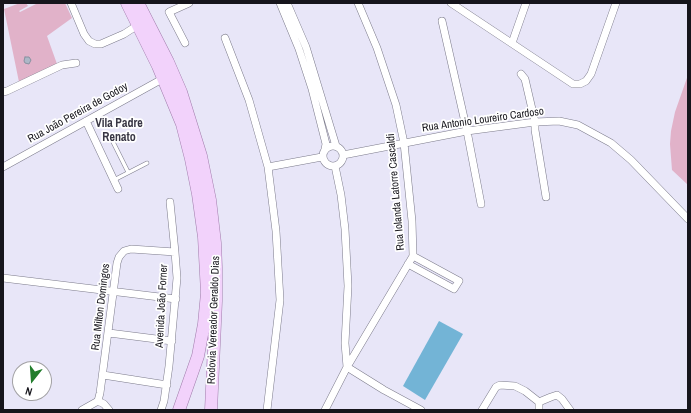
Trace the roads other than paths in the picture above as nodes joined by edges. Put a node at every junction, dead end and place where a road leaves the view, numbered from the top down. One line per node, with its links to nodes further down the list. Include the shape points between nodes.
1 (71, 3): 12 (street, via 84,34 94,44 101,44)
2 (127, 3): 12 (main road, Rodovia Vereador Geraldo Dias)
3 (138, 3): 57 (main road, Rodovia Vereador Geraldo Dias, via 181,92 201,156 210,200 216,280)
4 (189, 3): 14 (street, via 169,12)
5 (280, 3): 26 (street, via 312,88 326,144)
6 (287, 3): 25 (street, via 306,47)
7 (358, 3): 24 (street, Rua Iolanda Latorre Cascaldi, via 380,56 396,105)
8 (451, 3): 15 (street)
9 (526, 3): 15 (street)
10 (616, 3): 15 (street, via 591,74 580,84 573,84)
11 (442, 21): 22 (street)
12 (138, 25): 18 (main road, Rodovia Vereador Geraldo Dias)
13 (225, 38): 32 (street, via 249,100)
14 (185, 43)
15 (512, 43)
16 (76, 63): 19 (street, via 62,65)
17 (521, 74): 21 (street, via 525,79)
18 (164, 78): 20 (street, Rua João Pereira de Godoy); 56 (main road, Rodovia Vereador Geraldo Dias, via 182,124 191,159 206,261 206,300 202,337)
19 (3, 92)
20 (86, 121): 31 (street, Rua João Pereira de Godoy); 34 (street)
21 (535, 122): 22 (street, Rua Antonio Loureiro Cardoso); 36 (street); 39 (street, Rua Antonio Loureiro Cardoso, via 559,121 578,125 611,143)
22 (467, 132): 24 (street, Rua Antonio Loureiro Cardoso); 38 (street)
23 (113, 142): 33 (lane)
24 (404, 143): 27 (street, Rua Antonio Loureiro Cardoso); 41 (street, Rua Iolanda Latorre Cascaldi)
25 (336, 146): 26 (street); 27 (street)
26 (325, 149): 28 (street)
27 (343, 155): 30 (street, via 340,163)
28 (322, 157): 30 (street, via 327,164); 32 (street)
29 (147, 162): 33 (lane)
30 (335, 166): 48 (street, via 345,229 348,286 345,343)
31 (3, 167)
32 (268, 167): 58 (street, via 276,231 280,300)
33 (128, 172): 34 (lane)
34 (114, 180): 35 (street)
35 (118, 189)
36 (546, 197)
37 (170, 202): 40 (street, Avenida João Forner)
38 (481, 204)
39 (688, 219)
40 (175, 252): 44 (street, Rua Milton Domingos, via 143,249 124,251 117,264); 45 (street, Avenida João Forner)
41 (413, 256): 42 (street, Rua Iolanda Latorre Cascaldi); 42 (street, via 459,281 454,289)
42 (408, 264): 48 (street, Rua Iolanda Latorre Cascaldi)
43 (3, 278): 44 (street)
44 (114, 291): 45 (street); 46 (street, Rua Milton Domingos)
45 (176, 299): 47 (street, Avenida João Forner)
46 (109, 333): 47 (street); 49 (street, Rua Milton Domingos)
47 (172, 341): 50 (street, Avenida João Forner)
48 (347, 367): 59 (street, Rua Iolanda Latorre Cascaldi); 60 (street)
49 (103, 375): 50 (street); 51 (street, Rua Milton Domingos)
50 (167, 385): 55 (street, Avenida João Forner)
51 (98, 401): 53 (street); 54 (street)
52 (539, 406): 61 (street, via 525,390 500,384); 62 (street, via 551,396 557,395)
53 (82, 410)
54 (109, 410)
55 (161, 410)
56 (179, 410)
57 (211, 410)
58 (267, 410)
59 (325, 410)
60 (421, 410)
61 (482, 410)
62 (570, 410)

